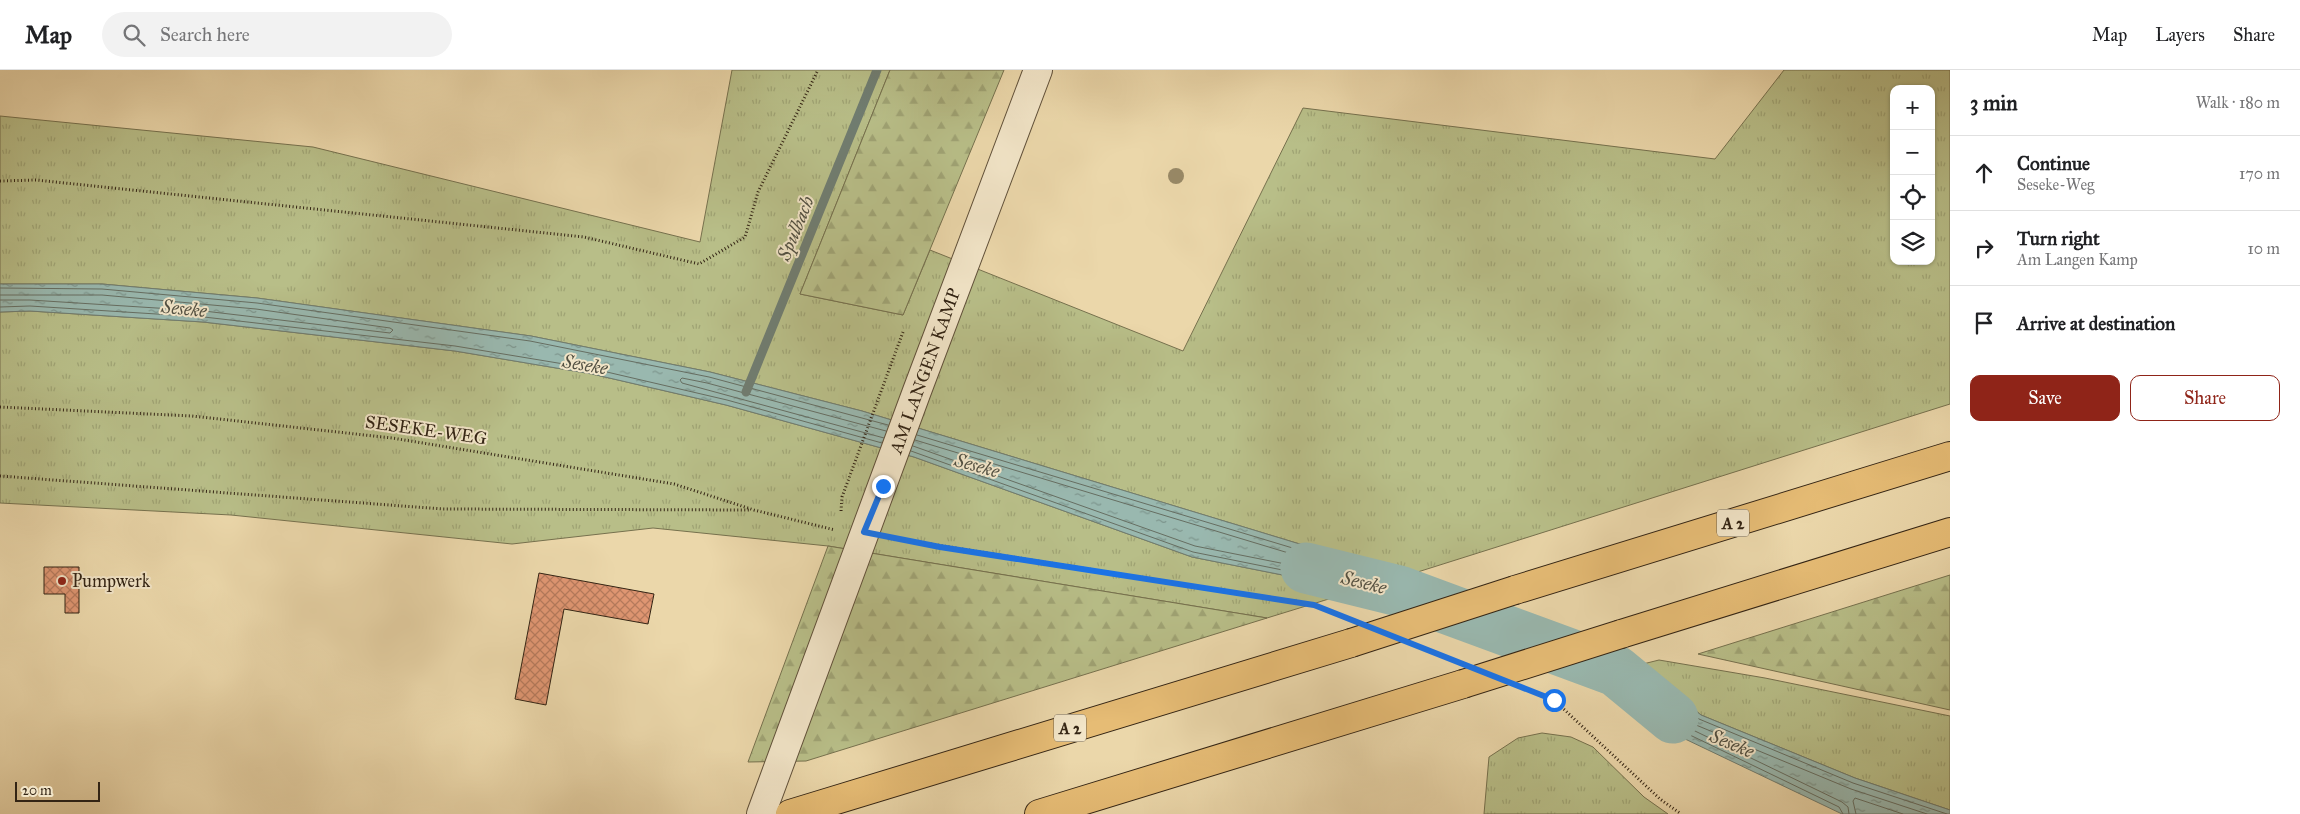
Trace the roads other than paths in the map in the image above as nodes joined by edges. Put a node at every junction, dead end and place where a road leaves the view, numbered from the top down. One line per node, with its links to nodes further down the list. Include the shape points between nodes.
1 (1038, 70): 4 (street, AM LANGEN KAMP, via 883,486 852,532)
2 (1950, 456): 5 (highway, A 2, bridge)
3 (1950, 532): 6 (highway, bridge)
4 (761, 814)
5 (790, 814)
6 (1039, 814)

